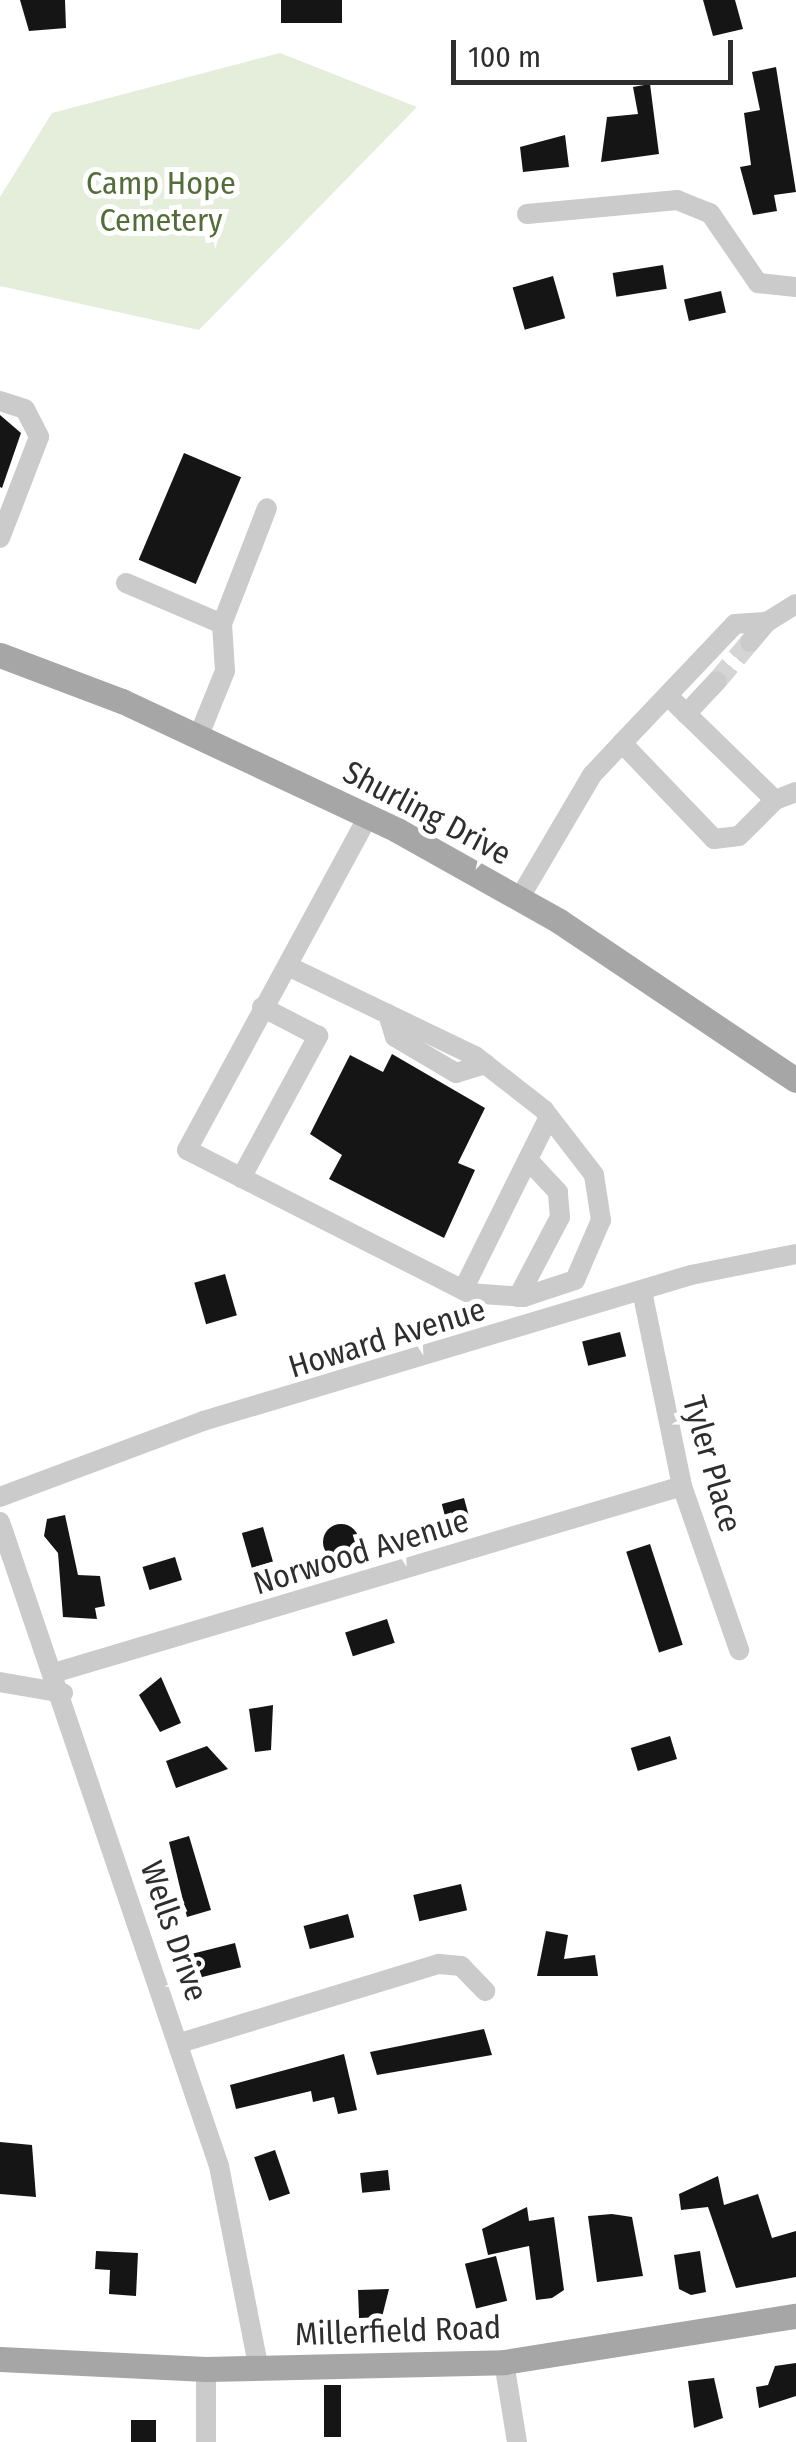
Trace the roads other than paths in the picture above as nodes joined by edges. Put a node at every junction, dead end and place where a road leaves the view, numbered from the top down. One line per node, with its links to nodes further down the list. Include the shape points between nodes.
1 (527, 214): 2 (street, via 677,200 710,213 758,283)
2 (796, 287)
3 (0, 400): 5 (street, via 25,409 39,438)
4 (268, 508): 9 (street)
5 (0, 538)
6 (126, 583): 9 (street)
7 (796, 604): 8 (street)
8 (767, 622): 10 (street); 13 (street, via 735,624)
9 (222, 624): 15 (street, via 225,671)
10 (750, 642)
11 (0, 655): 15 (main road, Shurling Drive)
12 (716, 681): 14 (street)
13 (668, 696): 14 (street); 16 (street)
14 (686, 714): 18 (street)
15 (199, 736): 19 (main road, Shurling Drive)
16 (622, 743): 18 (street, via 714,838 739,836); 20 (street, via 592,776)
17 (796, 792): 18 (street)
18 (775, 800)
19 (368, 816): 20 (main road, Shurling Drive); 21 (street)
20 (519, 898): 23 (main road, Shurling Drive)
21 (292, 968): 22 (street); 24 (street, via 486,1064)
22 (262, 1007): 26 (street, via 187,1150); 26 (street, via 318,1036)
23 (796, 1080)
24 (549, 1116): 25 (street); 28 (street, via 594,1175 601,1220)
25 (528, 1160): 29 (street); 31 (street, via 558,1192 560,1217)
26 (242, 1178): 29 (street)
27 (796, 1254): 30 (street, Howard Avenue)
28 (575, 1280): 31 (street); 32 (street)
29 (463, 1290): 31 (street)
30 (642, 1291): 32 (street, Howard Avenue); 33 (street, Tyler Place)
31 (518, 1297)
32 (612, 1301): 34 (street, Howard Avenue, via 203,1421)
33 (682, 1486): 36 (street, Tyler Place); 37 (street, Norwood Avenue)
34 (0, 1497)
35 (0, 1522): 37 (street, Wells Drive)
36 (739, 1650)
37 (57, 1672): 39 (street, Wells Drive)
38 (0, 1682): 39 (street)
39 (63, 1693): 41 (street, Wells Drive)
40 (485, 1991): 41 (street, via 460,1966 440,1964)
41 (180, 2044): 46 (street, Wells Drive, via 242,2254)
42 (796, 2316): 44 (main road, Millerfield Road)
43 (0, 2359): 45 (main road, Millerfield Road)
44 (504, 2362): 46 (main road, Millerfield Road); 48 (street)
45 (206, 2369): 46 (main road, Millerfield Road); 47 (street)
46 (258, 2369)
47 (206, 2442)
48 (517, 2442)

